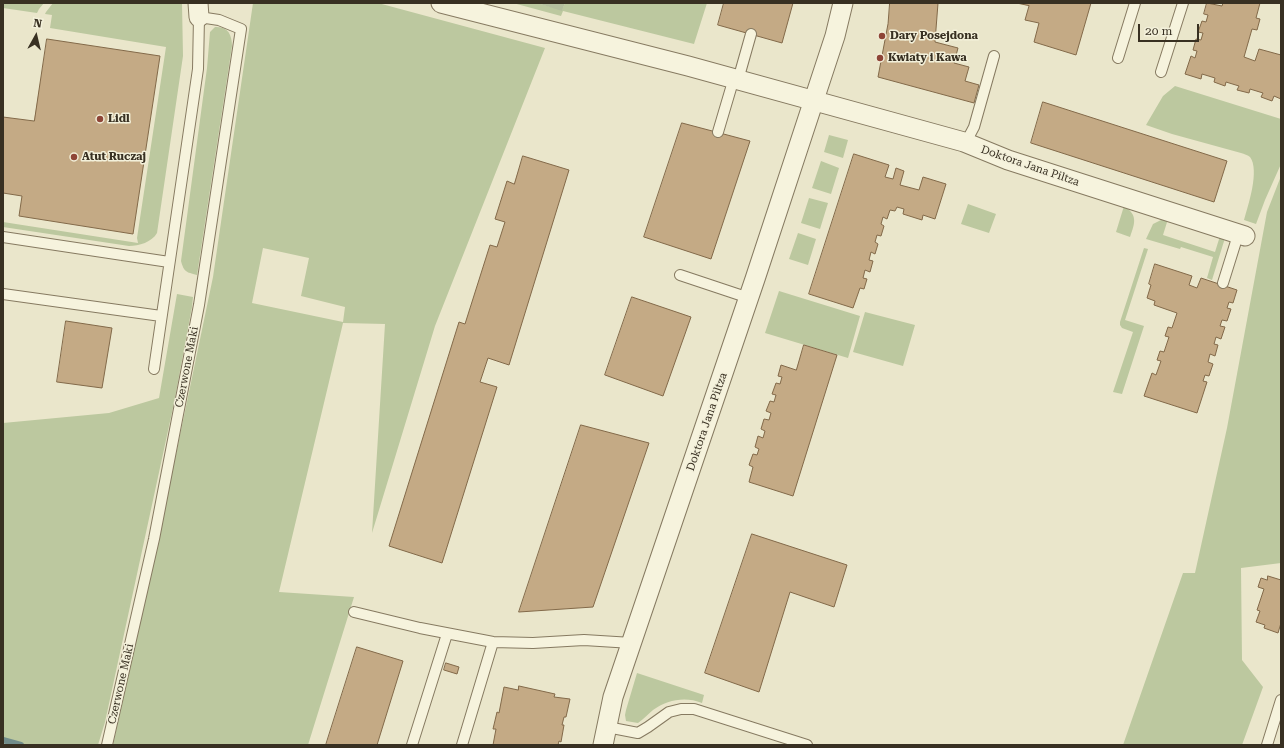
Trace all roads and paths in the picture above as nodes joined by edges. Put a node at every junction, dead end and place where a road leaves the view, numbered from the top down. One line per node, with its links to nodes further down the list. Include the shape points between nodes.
1 (441, 3): 10 (street, Doktora Jana Piltza)
2 (843, 3): 11 (street, Doktora Jana Piltza, via 836,36)
3 (1135, 3): 8 (lane)
4 (1183, 3): 9 (lane)
5 (198, 10): 16 (lane, Czerwone Maki, via 198,69); 29 (lane, Czerwone Maki, via 241,29 199,305 154,539)
6 (751, 34): 10 (lane)
7 (994, 56): 13 (lane, via 974,127)
8 (1118, 58)
9 (1161, 72)
10 (736, 79): 11 (street, Doktora Jana Piltza); 12 (lane)
11 (814, 101): 13 (street, Doktora Jana Piltza); 20 (street, Doktora Jana Piltza)
12 (718, 132)
13 (966, 142): 14 (street, Doktora Jana Piltza, via 1008,160)
14 (1242, 235): 18 (lane)
15 (3, 237): 16 (lane)
16 (169, 262): 21 (lane, Czerwone Maki)
17 (680, 275): 20 (lane)
18 (1223, 283)
19 (3, 294): 21 (lane)
20 (749, 298): 26 (street, Doktora Jana Piltza)
21 (161, 316): 22 (lane, Czerwone Maki)
22 (154, 369)
23 (354, 612): 24 (lane)
24 (446, 634): 25 (lane); 30 (lane)
25 (492, 642): 26 (lane, via 584,640); 31 (lane)
26 (632, 643): 28 (street, Doktora Jana Piltza, via 613,697)
27 (1281, 700): 33 (lane)
28 (605, 736): 32 (lane, via 638,733 669,712 687,708)
29 (107, 745)
30 (412, 745)
31 (462, 745)
32 (807, 745)
33 (1267, 745)

